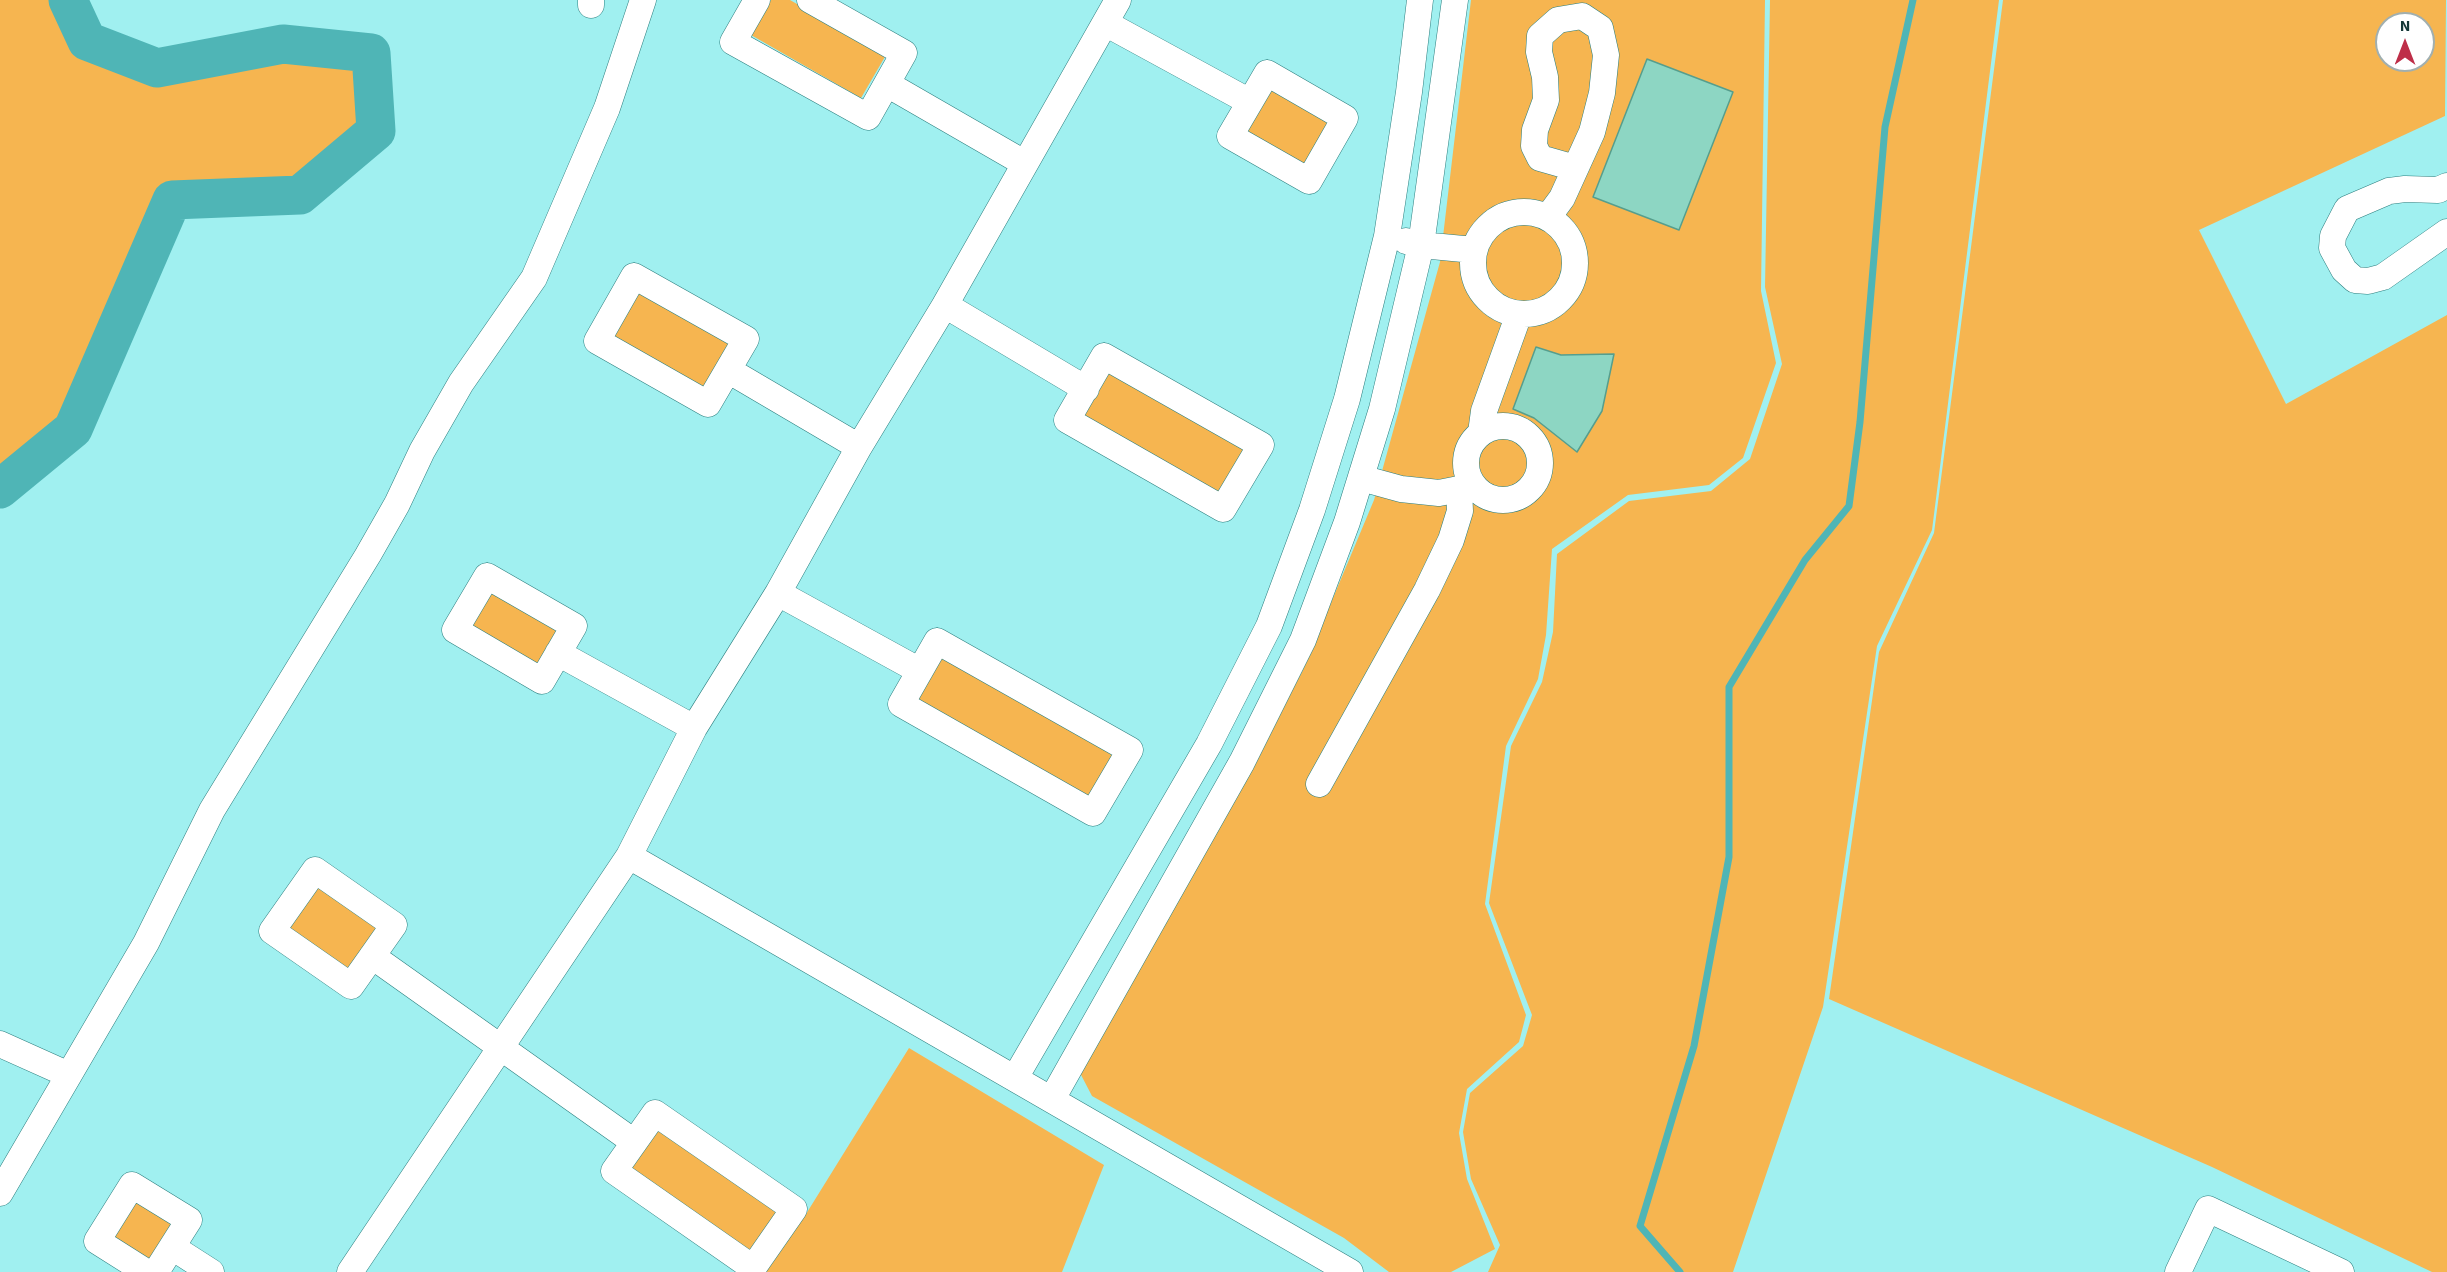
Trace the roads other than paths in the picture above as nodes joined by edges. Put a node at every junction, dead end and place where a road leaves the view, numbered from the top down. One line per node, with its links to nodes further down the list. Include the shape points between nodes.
1 (643, 0): 37 (street, via 607,108 534,279 461,383 368,555 212,810 146,943)
2 (757, 0): 8 (street, via 733,42 868,117)
3 (810, 0): 8 (street, via 904,53)
4 (1118, 0): 7 (street)
5 (1420, 0): 9 (street)
6 (1455, 0): 10 (street)
7 (1105, 23): 11 (street); 12 (street)
8 (887, 84): 12 (street)
9 (1409, 92): 10 (street); 17 (street)
10 (1442, 97): 18 (street)
11 (1250, 102): 11 (street, via 1267,73 1345,118 1309,181 1230,136)
12 (1024, 163): 20 (street)
13 (1575, 168): 13 (street, via 1592,132 1606,55 1600,28 1582,16 1558,20 1540,36 1546,100 1535,130 1534,146 1540,158); 15 (street, via 1562,198)
14 (2447, 186): 16 (street, via 2438,190 2389,191 2347,209 2333,236 2332,248 2344,270 2355,280 2368,281 2383,278)
15 (1548, 217): 19 (street, via 1533,212 1503,216 1490,224); 21 (street, via 1571,240 1576,271 1571,286 1556,303 1534,314)
16 (2447, 232)
17 (1387, 236): 18 (street); 38 (street, via 1347,399 1269,626 1209,744)
18 (1421, 245): 19 (street); 26 (street, via 1382,409)
19 (1474, 250): 21 (street, via 1472,265 1482,293 1504,311)
20 (945, 305): 23 (street); 25 (street)
21 (1519, 314): 24 (street, via 1484,411)
22 (728, 370): 22 (street, via 746,339 634,276 597,341 708,404); 25 (street)
23 (1086, 389): 23 (street, via 1104,356 1260,445 1223,509 1067,420)
24 (1481, 433): 27 (street, via 1467,454); 27 (street, via 1503,426 1526,433 1534,441 1541,463 1539,475 1526,493 1514,499 1501,501)
25 (859, 447): 28 (street)
26 (1361, 478): 27 (street, via 1401,489 1439,493); 39 (street, via 1303,640 1242,762)
27 (1467, 488): 32 (street, via 1451,540 1432,580)
28 (777, 593): 30 (street); 31 (street)
29 (558, 653): 29 (street, via 574,626 487,576 455,630 542,681); 31 (street)
30 (920, 671): 30 (street, via 937,641 1130,750 1093,813 901,704)
31 (694, 728): 33 (street)
32 (1319, 784)
33 (629, 856): 36 (street); 38 (street)
34 (372, 956): 34 (street, via 394,925 315,870 272,931 351,986); 36 (street)
35 (0, 1044): 37 (street)
36 (500, 1047): 40 (street); 46 (street)
37 (69, 1075): 41 (street)
38 (1014, 1078): 39 (street)
39 (1052, 1100): 47 (street)
40 (634, 1142): 40 (street, via 655,1113 794,1209 753,1268 614,1172)
41 (0, 1193)
42 (172, 1247): 43 (street, via 189,1220 132,1185 97,1241); 44 (street); 45 (street)
43 (146, 1272)
44 (156, 1272)
45 (212, 1272)
46 (350, 1272)
47 (1350, 1272)
48 (2178, 1272): 49 (street, via 2208,1209)
49 (2341, 1272)

